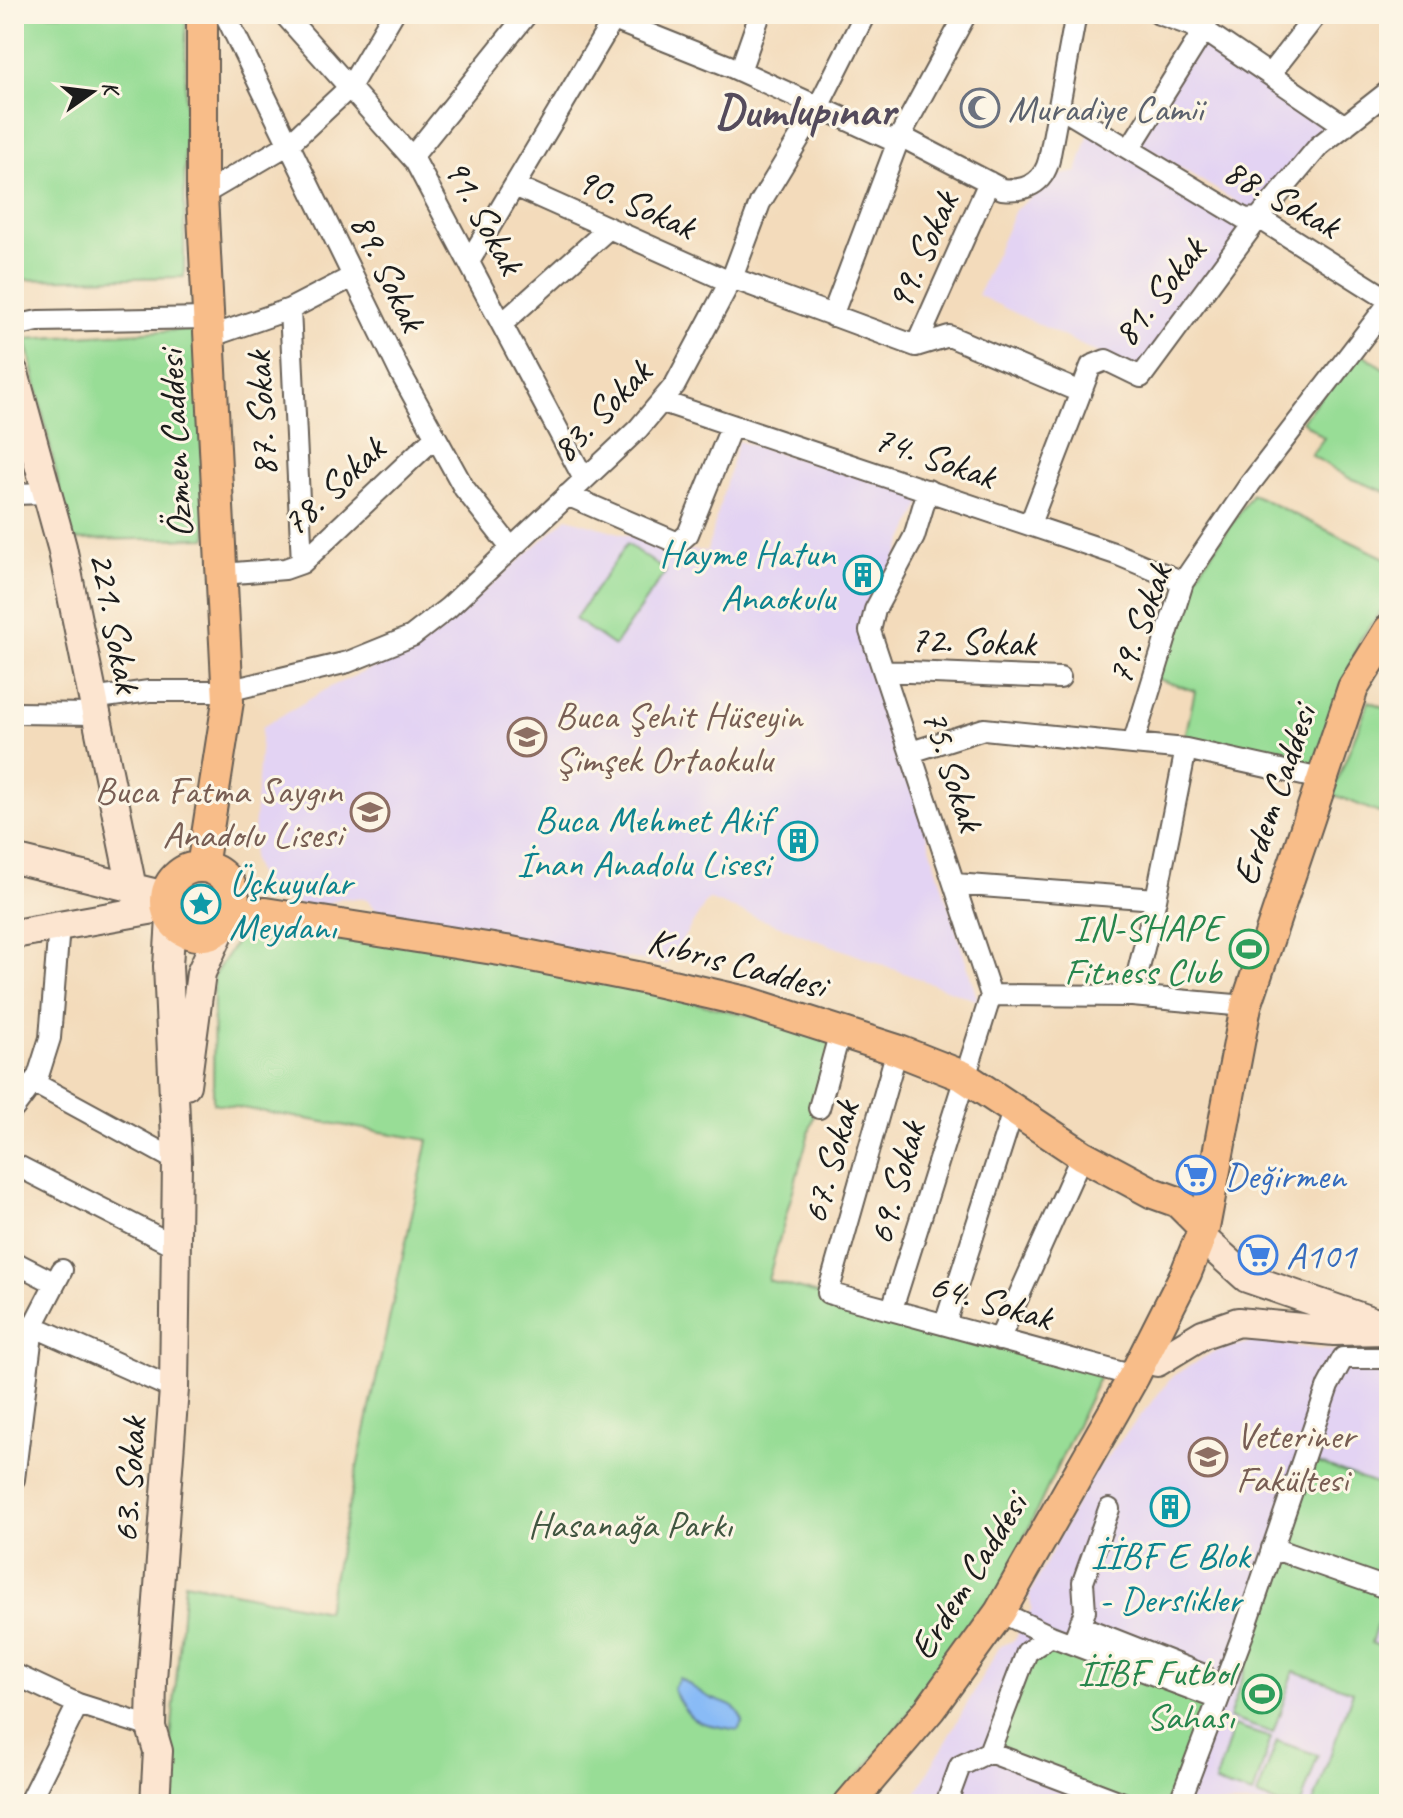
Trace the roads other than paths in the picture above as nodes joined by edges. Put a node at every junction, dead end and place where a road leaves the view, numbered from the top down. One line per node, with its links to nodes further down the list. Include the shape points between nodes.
1 (202, 14): 27 (main road, Özmen Caddesi)
2 (225, 14): 22 (street, 89. Sokak)
3 (284, 14): 16 (street, 91. Sokak)
4 (393, 14): 16 (street)
5 (527, 14): 24 (street)
6 (760, 14): 14 (street)
7 (865, 14): 19 (street, 83. Sokak)
8 (966, 14): 21 (street)
9 (1076, 14): 18 (street)
10 (1159, 14): 13 (street)
11 (1317, 14): 15 (street)
12 (620, 19): 14 (street); 26 (street)
13 (1207, 22): 15 (street); 23 (street)
14 (740, 71): 19 (street)
15 (1270, 74): 20 (street)
16 (350, 87): 22 (street); 24 (street, 91. Sokak)
17 (1389, 91): 20 (street, 81. Sokak)
18 (1059, 107): 23 (street, 88. Sokak); 25 (street, via 1040,180 1019,190)
19 (817, 109): 21 (street); 32 (street, 83. Sokak, via 760,203)
20 (1345, 126): 28 (street, 81. Sokak, via 1319,146)
21 (899, 140): 25 (street); 35 (street)
22 (289, 144): 27 (street); 31 (street, 89. Sokak)
23 (1130, 148): 28 (street, 88. Sokak, via 1245,219)
24 (412, 157): 30 (street, 91. Sokak)
25 (989, 182): 39 (street, 99. Sokak)
26 (515, 186): 29 (street, 90. Sokak); 30 (street)
27 (202, 195): 38 (main road, Özmen Caddesi)
28 (1259, 218): 33 (street, 88. Sokak); 41 (street, 81. Sokak, via 1141,377 1101,359 1091,366)
29 (609, 228): 32 (street, 90. Sokak); 36 (street)
30 (470, 260): 36 (street, 91. Sokak)
31 (352, 277): 34 (street); 44 (street, 89. Sokak)
32 (731, 280): 35 (street, 90. Sokak); 42 (street, 83. Sokak)
33 (1389, 302): 54 (street, 79. Sokak, via 1250,484)
34 (290, 309): 38 (street); 52 (street, 87. Sokak)
35 (832, 316): 39 (street, 90. Sokak)
36 (503, 323): 45 (street, 91. Sokak)
37 (14, 326): 38 (street, via 38,321)
38 (209, 328): 53 (main road, Özmen Caddesi)
39 (916, 346): 41 (street, via 949,336)
40 (14, 373): 47 (main road, 221. Sokak)
41 (1080, 392): 50 (street, 81. Sokak)
42 (663, 402): 43 (street, 74. Sokak); 45 (street, 83. Sokak)
43 (732, 425): 46 (street, 74. Sokak); 49 (street, via 688,534 678,543)
44 (435, 437): 51 (street, 89. Sokak, via 477,508); 52 (street, 78. Sokak)
45 (584, 479): 49 (street, 83. Sokak)
46 (928, 490): 50 (street, 74. Sokak); 56 (street, 75. Sokak, via 914,537 871,621)
47 (47, 493): 48 (street); 59 (main road, 221. Sokak, via 66,563)
48 (14, 494)
49 (567, 495): 51 (street, 83. Sokak)
50 (1026, 523): 54 (street, 74. Sokak)
51 (511, 548): 58 (street, 83. Sokak, via 412,636)
52 (302, 563): 53 (street, 78. Sokak)
53 (222, 574): 58 (main road, Özmen Caddesi)
54 (1183, 582): 61 (street, 79. Sokak)
55 (1389, 630): 64 (main road, Erdem Caddesi, via 1353,688)
56 (884, 671): 57 (street, 72. Sokak); 63 (street, 75. Sokak)
57 (1060, 678)
58 (227, 701): 59 (street, 83. Sokak, via 149,691); 69 (main road, Özmen Caddesi, via 230,748)
59 (92, 706): 60 (street, 83. Sokak); 68 (main road, 221. Sokak)
60 (14, 713)
61 (1133, 744): 62 (street, 79. Sokak); 63 (street, via 984,729)
62 (1186, 749): 64 (street, 79. Sokak); 70 (street)
63 (911, 752): 67 (street, 75. Sokak)
64 (1321, 779): 76 (main road, Erdem Caddesi)
65 (14, 859): 66 (main road)
66 (68, 873): 68 (main road); 72 (main road, via 76,898)
67 (955, 884): 70 (street); 74 (street, 75. Sokak)
68 (132, 888): 71 (main road)
69 (221, 895): 71 (main road, via 186,870 176,876); 71 (main road, via 211,934 188,933); 77 (main road, Kıbrıs Caddesi, via 265,913 642,978 747,1002); 85 (main road, 63. Sokak, via 201,973)
70 (1156, 899): 75 (street)
71 (168, 907): 72 (main road); 85 (main road, 63. Sokak)
72 (59, 926): 73 (main road); 80 (street, via 50,1038)
73 (14, 934)
74 (991, 995): 75 (street); 79 (street)
75 (1132, 996): 76 (street)
76 (1246, 1006): 87 (main road, Erdem Caddesi)
77 (840, 1032): 78 (main road, Kıbrıs Caddesi); 82 (street)
78 (897, 1050): 79 (main road, Kıbrıs Caddesi); 90 (street, 67. Sokak)
79 (963, 1076): 83 (main road, Kıbrıs Caddesi); 91 (street, 69. Sokak)
80 (34, 1083): 81 (street); 85 (street)
81 (14, 1108)
82 (819, 1108)
83 (1014, 1108): 84 (main road, Kıbrıs Caddesi); 92 (street)
84 (1082, 1155): 87 (main road, Kıbrıs Caddesi, via 1178,1202); 95 (street)
85 (177, 1161): 88 (main road, 63. Sokak)
86 (14, 1164): 88 (street)
87 (1204, 1237): 94 (main road, via 1254,1266 1274,1287); 97 (main road, Erdem Caddesi)
88 (175, 1246): 98 (main road, 63. Sokak)
89 (14, 1262): 93 (street, via 59,1276)
90 (828, 1293): 91 (street, 64. Sokak)
91 (892, 1309): 92 (street, 64. Sokak)
92 (945, 1324): 95 (street, 64. Sokak)
93 (24, 1326): 98 (street); 99 (street)
94 (1389, 1329): 97 (main road, via 1334,1331 1238,1322 1203,1334)
95 (999, 1340): 97 (street, 64. Sokak)
96 (1389, 1358): 101 (street, via 1343,1358)
97 (1146, 1369): 103 (main road, Erdem Caddesi)
98 (174, 1389): 110 (main road, 63. Sokak)
99 (14, 1479)
100 (1109, 1509): 104 (street, via 1083,1582 1085,1611)
101 (1272, 1548): 102 (street); 108 (street)
102 (1389, 1589)
103 (1000, 1612): 105 (street); 115 (main road, Erdem Caddesi, via 930,1709)
104 (1076, 1634): 105 (street); 107 (street); 108 (street)
105 (1051, 1636): 111 (street, via 1027,1652)
106 (14, 1674): 109 (street)
107 (1204, 1675)
108 (1218, 1699): 118 (street)
109 (78, 1704): 110 (street); 112 (street)
110 (151, 1727): 113 (main road, via 141,1754); 114 (main road, 63. Sokak, via 158,1751)
111 (989, 1752): 116 (street, via 960,1766); 117 (street)
112 (28, 1804)
113 (136, 1804)
114 (155, 1804)
115 (849, 1804)
116 (946, 1804)
117 (1126, 1804)
118 (1179, 1804)

